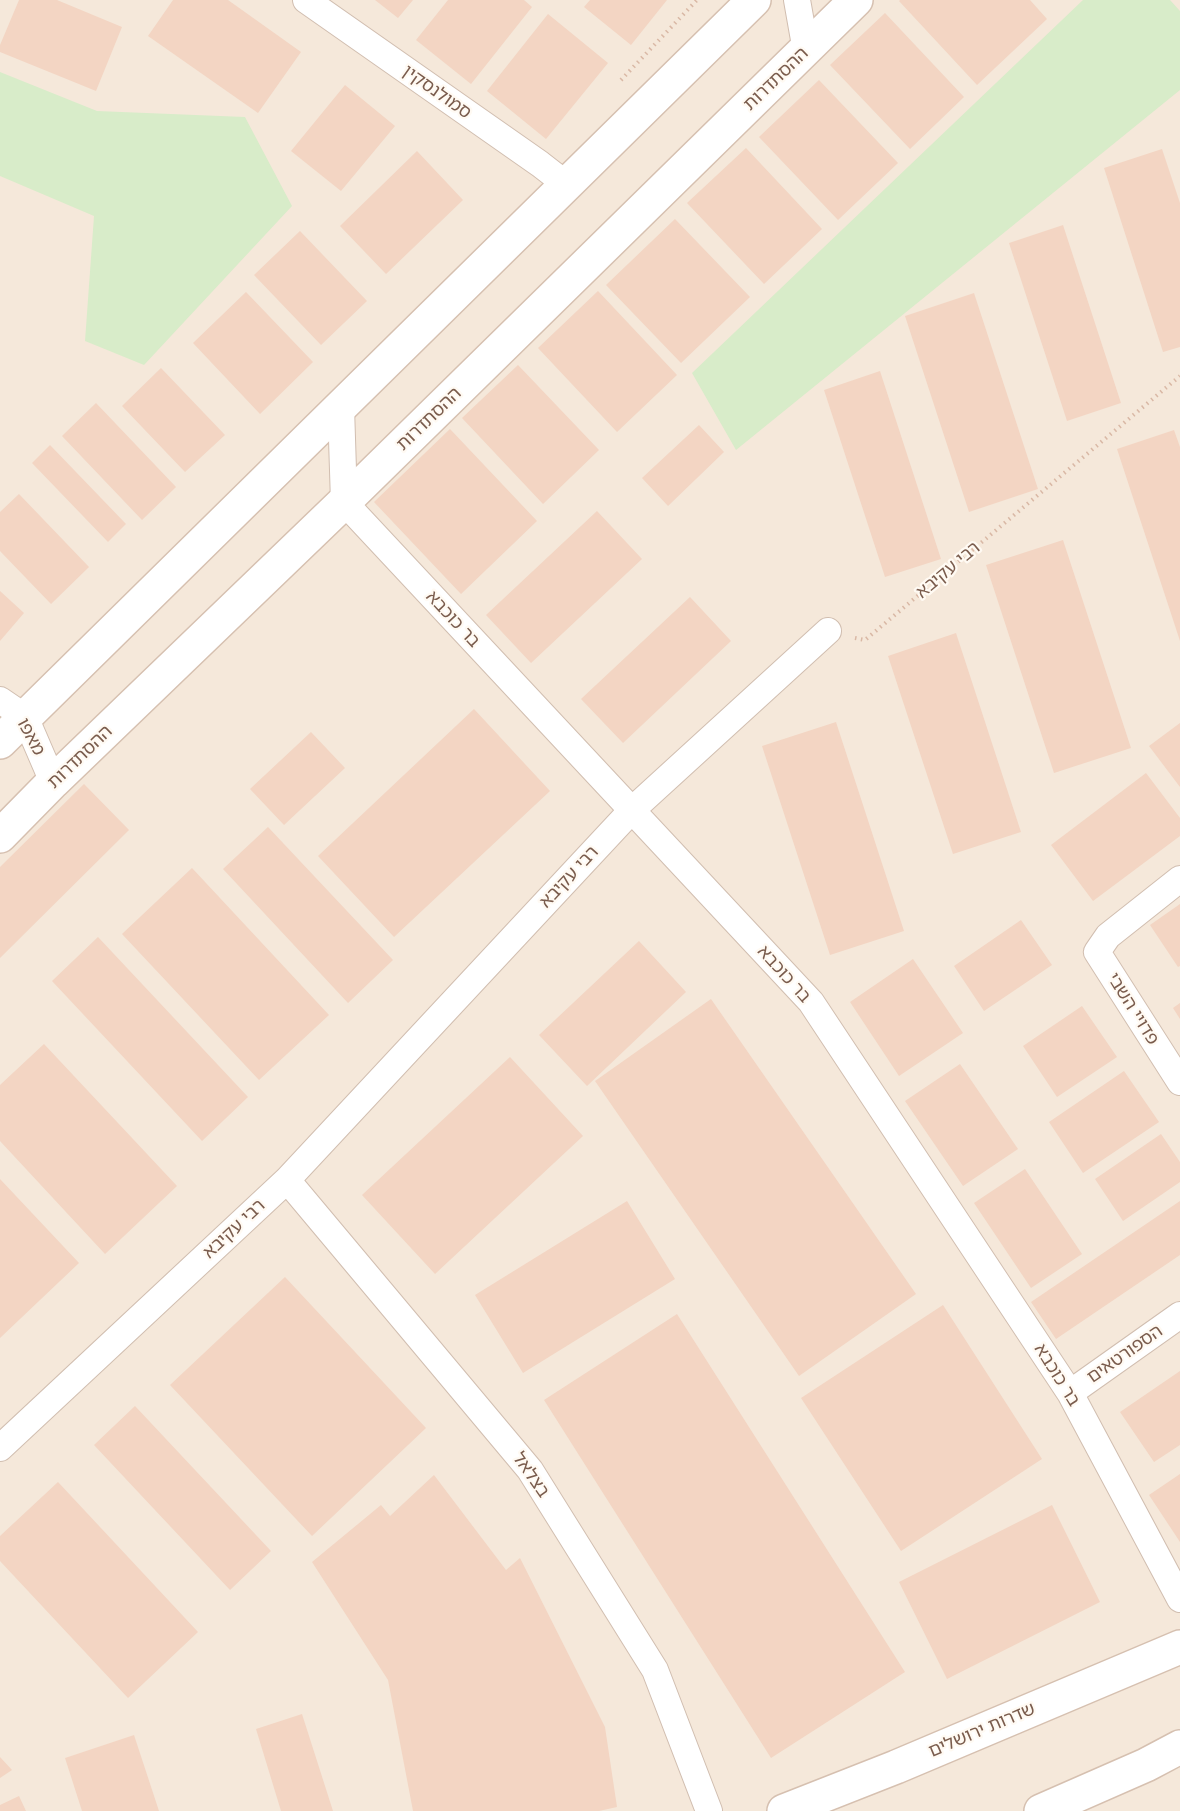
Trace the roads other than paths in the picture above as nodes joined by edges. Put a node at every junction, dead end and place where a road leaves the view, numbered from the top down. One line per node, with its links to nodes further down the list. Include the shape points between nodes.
1 (306, 0): 6 (street, סמולנסקין)
2 (754, 0): 6 (street)
3 (797, 0): 5 (street)
4 (856, 0): 5 (street, ההסתדרות)
5 (806, 51): 8 (street, ההסתדרות)
6 (567, 185): 7 (street)
7 (342, 406): 8 (street); 10 (street)
8 (344, 502): 12 (street, ההסתדרות); 13 (street, בר כוכבא)
9 (828, 632): 13 (street, רבי עקיבא)
10 (12, 708): 11 (street); 12 (street, מאפו)
11 (0, 742)
12 (53, 782): 14 (street, ההסתדרות)
13 (632, 810): 17 (street, רבי עקיבא); 19 (street, בר כוכבא, via 811,1002)
14 (0, 836)
15 (1180, 879): 16 (street, פדויי השבי, via 1108,936 1097,952)
16 (1180, 1082)
17 (287, 1180): 20 (street, רבי עקיבא); 24 (street, בצלאל, via 530,1470 655,1670)
18 (1180, 1315): 19 (street, הספורטאים)
19 (1070, 1393): 21 (street, בר כוכבא)
20 (0, 1448)
21 (1180, 1599)
22 (1180, 1647): 25 (street, שדרות ירושלים)
23 (1180, 1747): 26 (street)
24 (709, 1811)
25 (783, 1811)
26 (1041, 1811)

